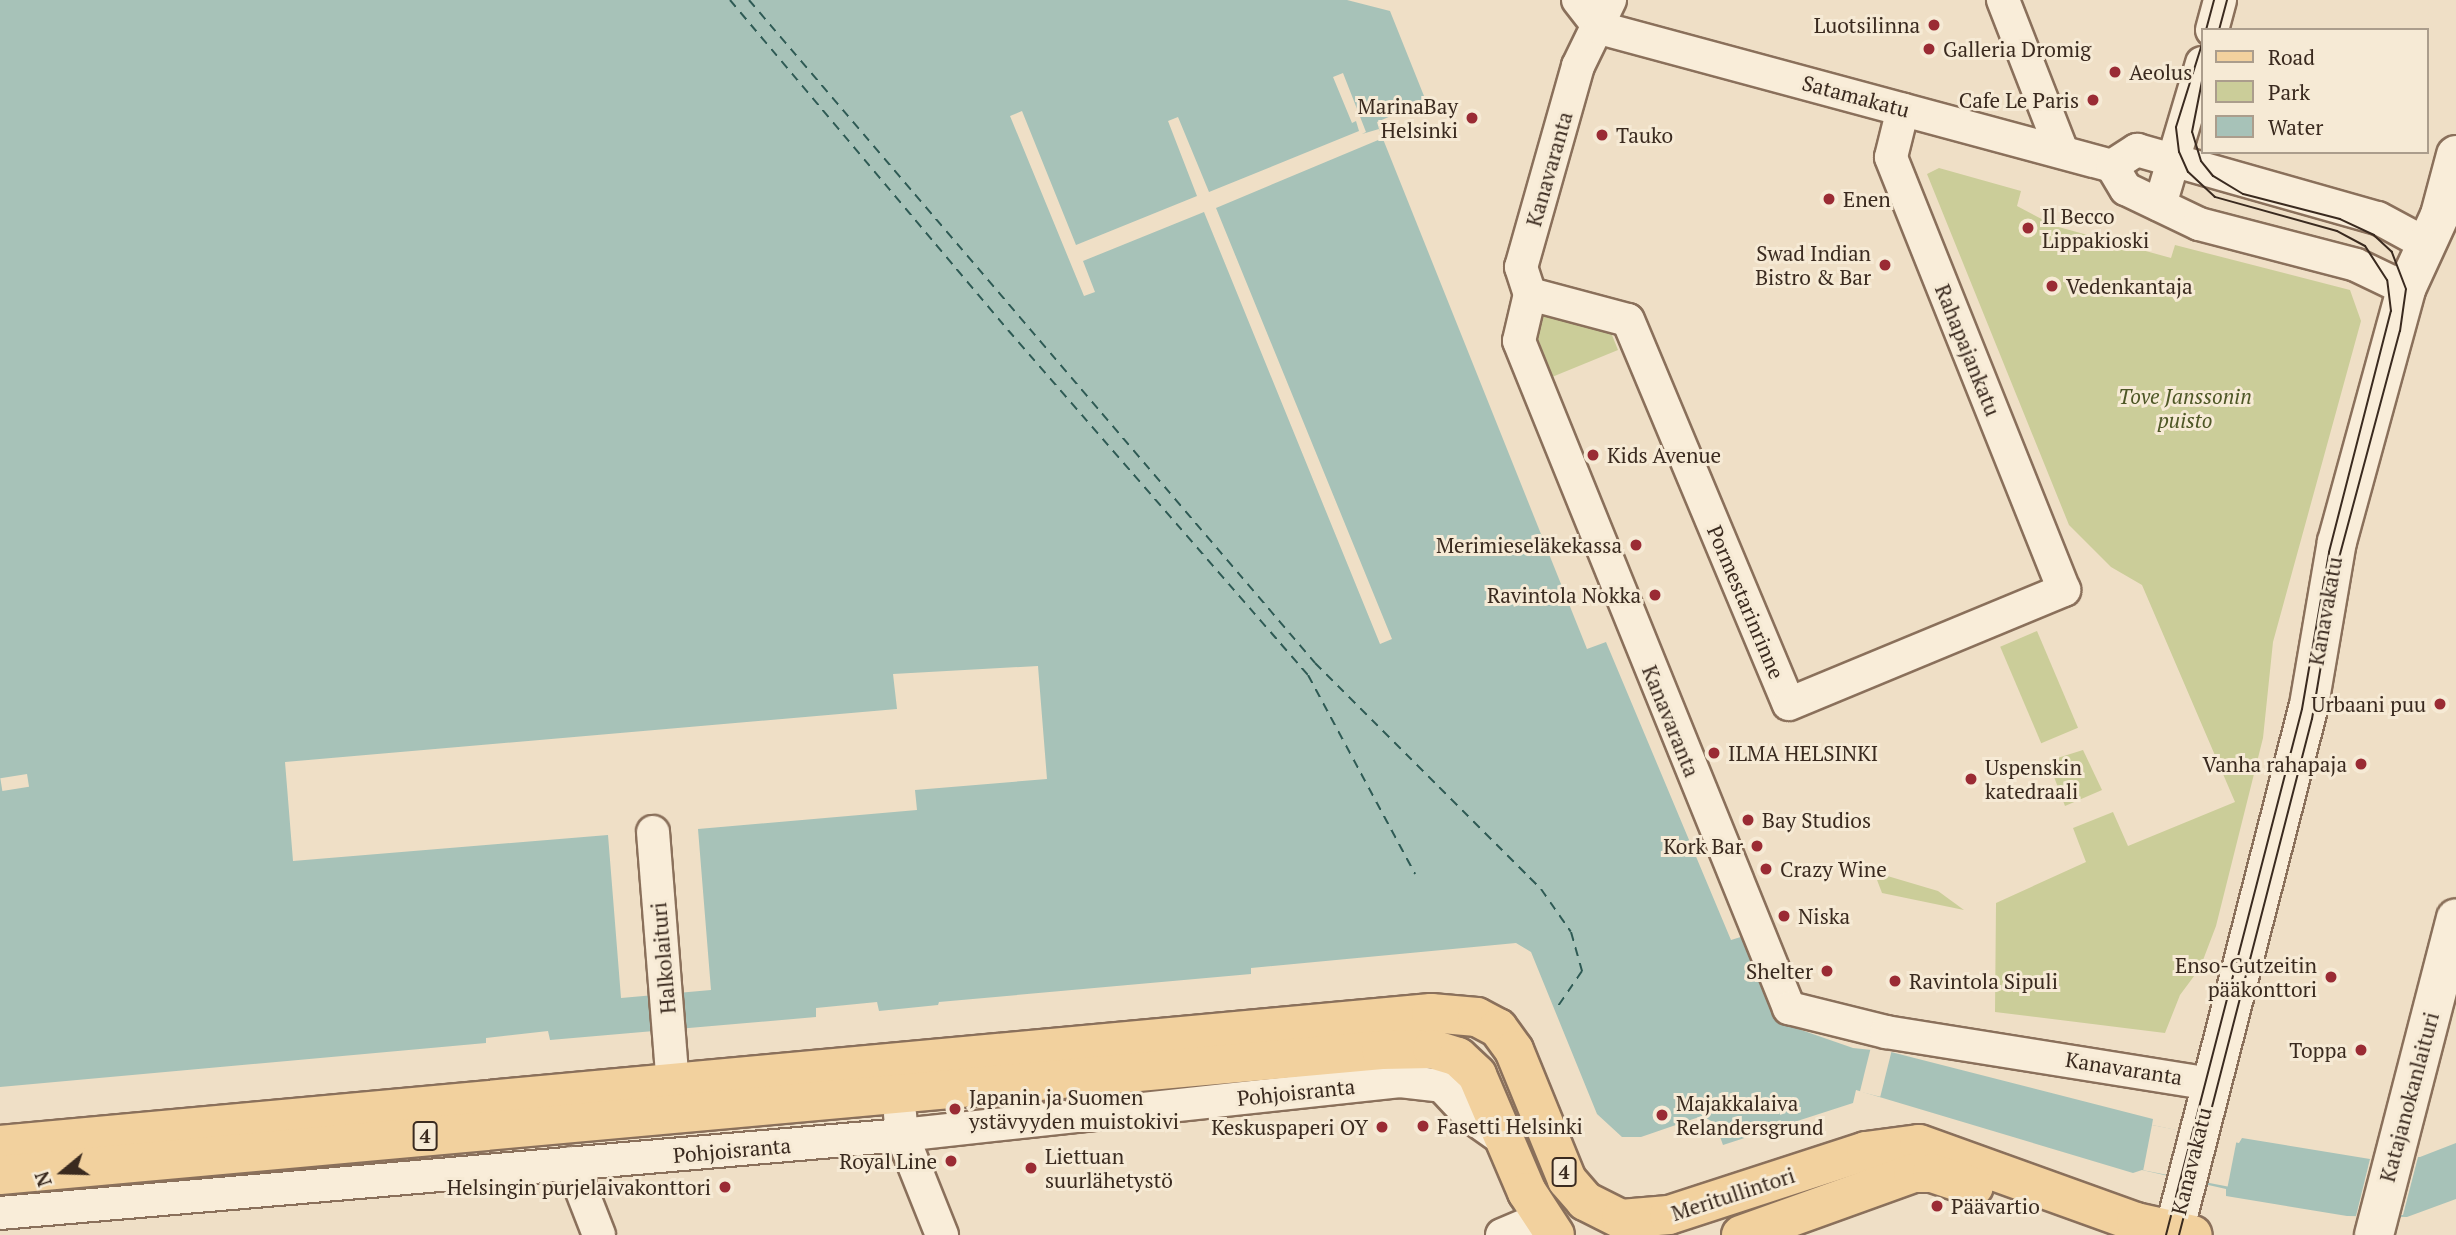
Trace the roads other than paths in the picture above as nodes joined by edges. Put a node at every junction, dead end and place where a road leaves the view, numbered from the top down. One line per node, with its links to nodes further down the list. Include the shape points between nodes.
1 (1578, 0): 4 (street)
2 (2003, 0): 8 (street)
3 (2220, 0): 5 (street)
4 (1605, 14): 7 (street, Satamakatu); 15 (street, Kanavaranta, via 1578,66 1521,267)
5 (2213, 28)
6 (2200, 70): 10 (street)
7 (1903, 109): 8 (street, Satamakatu); 16 (street, Rahapajankatu, via 1891,157)
8 (2062, 151): 11 (street, Satamakatu)
9 (2456, 155): 13 (main road, Kanavakatu, via 2440,215)
10 (2173, 159): 11 (street, via 2137,150); 12 (street); 13 (street, via 2378,218)
11 (2112, 166): 12 (street, via 2126,189)
12 (2160, 205): 14 (street, via 2199,224 2356,265)
13 (2441, 249): 14 (main road, Kanavakatu)
14 (2406, 289): 22 (main road, Kanavakatu, via 2337,542 2304,725)
15 (1530, 294): 16 (street, Pormestarinrinne, via 1629,320 1789,704); 22 (street, Kanavaranta, via 1519,341 1789,1008 1886,1032)
16 (2064, 590)
17 (653, 832): 21 (street, Halkolaituri)
18 (2456, 918): 32 (main road, Katajanokanlaituri)
19 (1419, 1032): 20 (main road, Pohjoisranta / 4); 24 (main road, 4, via 1468,1064 1485,1088); 28 (main road, Meritullintori / 4, via 1465,1015 1498,1028 1514,1050 1567,1180 1585,1201 1609,1216 1652,1219)
20 (896, 1079): 21 (main road, Pohjoisranta / 4); 23 (street); 27 (main road, Pohjoisranta / 4)
21 (673, 1084): 25 (main road, Pohjoisranta / 4)
22 (2211, 1084): 34 (main road, Kanavakatu, via 2185,1180)
23 (902, 1135): 24 (street, Pohjoisranta, via 1400,1081 1442,1086 1470,1116); 26 (street, Pohjoisranta); 36 (street)
24 (1507, 1142): 33 (main road, 4)
25 (0, 1145)
26 (571, 1163): 30 (street, Pohjoisranta); 35 (street)
27 (0, 1175)
28 (1781, 1178): 29 (main road, Meritullintori / 4, via 1866,1150 1919,1144); 31 (main road)
29 (2028, 1194): 31 (main road, Meritullintori, via 1913,1173); 34 (main road, 4); 39 (main road)
30 (0, 1213)
31 (1800, 1225): 38 (main road, Meritullintori)
32 (2376, 1225)
33 (1549, 1227): 37 (street)
34 (2180, 1234)
35 (599, 1235)
36 (942, 1235)
37 (1502, 1235)
38 (1741, 1235)
39 (2107, 1235)

